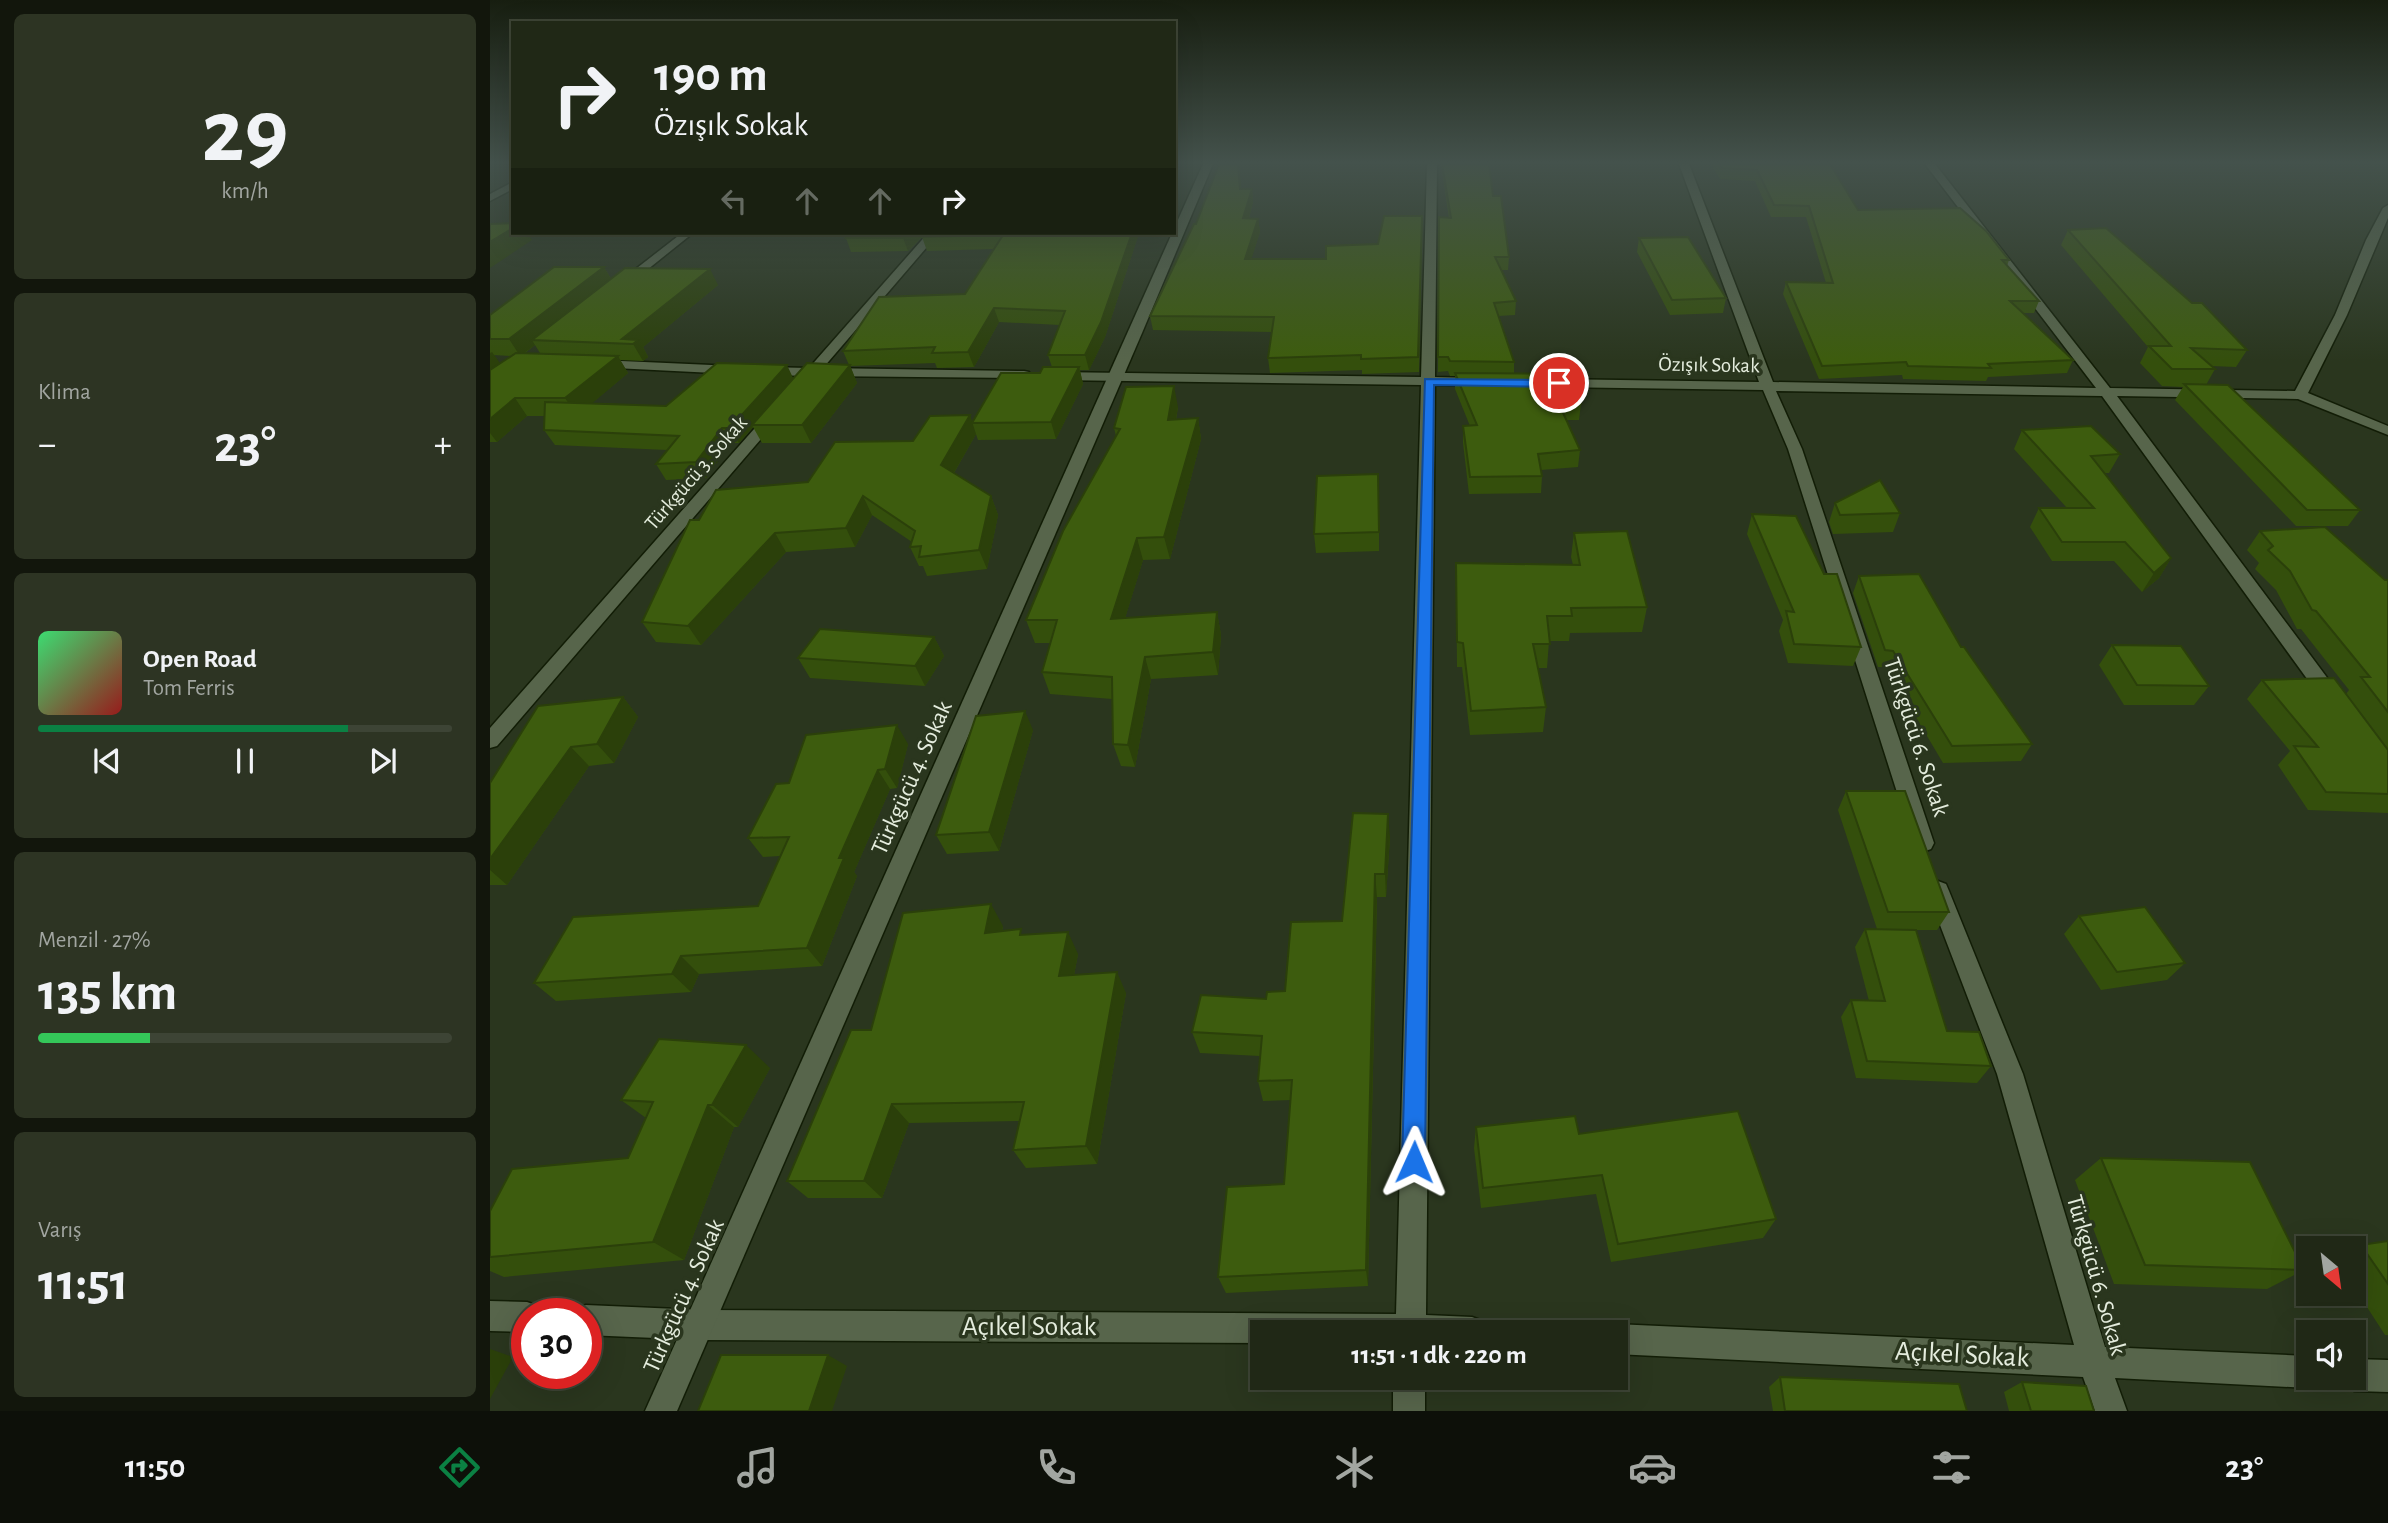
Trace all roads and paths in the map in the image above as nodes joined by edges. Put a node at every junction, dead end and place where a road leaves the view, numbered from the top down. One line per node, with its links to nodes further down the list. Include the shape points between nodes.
1 (1180, 230): 11 (street, Türkgücü 4. Sokak)
2 (1431, 230): 12 (street)
3 (1709, 230): 15 (street, Türkgücü 6. Sokak)
4 (1981, 230): 16 (street)
5 (2376, 230): 17 (street, via 2341,315)
6 (685, 235): 8 (street)
7 (932, 235): 10 (street, Türkgücü 3. Sokak)
8 (612, 293)
9 (580, 363): 10 (street)
10 (811, 373): 11 (street); 20 (street, Türkgücü 3. Sokak)
11 (1117, 377): 12 (street); 25 (street, Türkgücü 4. Sokak)
12 (1429, 382): 13 (street); 23 (street)
13 (1496, 383)
14 (1537, 383): 15 (street, Özışık Sokak)
15 (1768, 387): 16 (street, Özışık Sokak); 28 (street, Türkgücü 6. Sokak, via 1795,449 1948,920 2010,1074)
16 (2105, 390): 17 (street, Özışık Sokak); 19 (street)
17 (2300, 395): 18 (street)
18 (2388, 431)
19 (2339, 708)
20 (490, 741)
21 (490, 1316): 22 (street)
22 (511, 1317)
23 (1411, 1320)
24 (602, 1321): 25 (street, Açıkel Sokak)
25 (701, 1325): 26 (street, Açıkel Sokak); 33 (street, Türkgücü 4. Sokak)
26 (1250, 1329)
27 (1628, 1340): 28 (street, Açıkel Sokak)
28 (2094, 1362): 29 (street, Açıkel Sokak); 35 (street, Türkgücü 6. Sokak)
29 (2296, 1371)
30 (2366, 1375): 31 (street)
31 (2388, 1376)
32 (1409, 1390): 34 (street)
33 (661, 1411)
34 (1409, 1411)
35 (2111, 1411)

